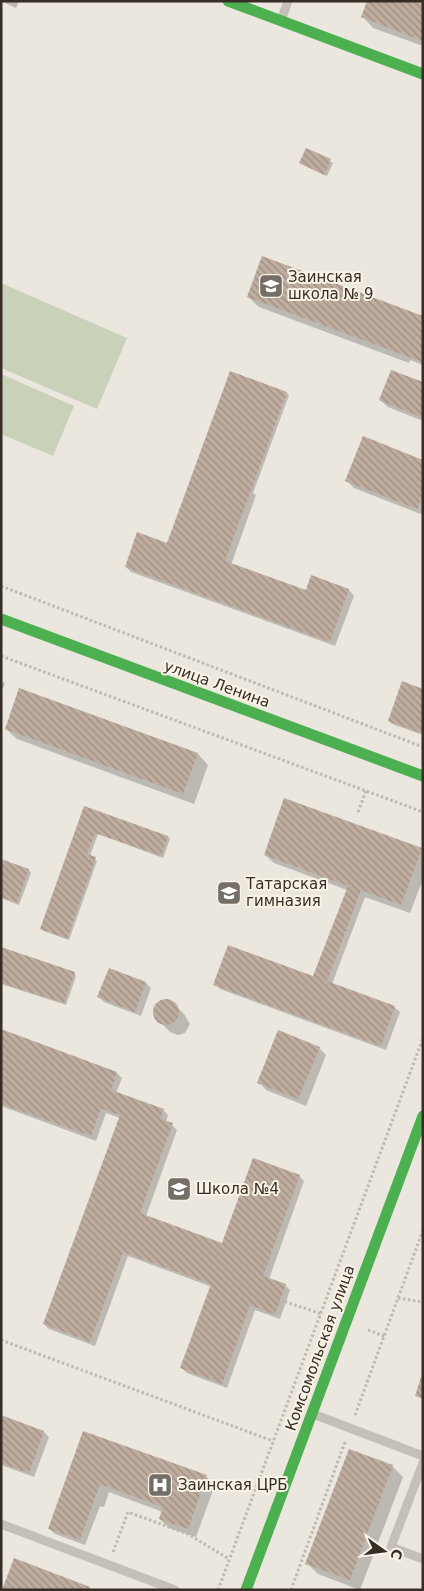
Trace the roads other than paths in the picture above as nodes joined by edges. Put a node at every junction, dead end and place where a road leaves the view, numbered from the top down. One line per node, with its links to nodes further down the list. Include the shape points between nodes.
1 (228, 1): 3 (street)
2 (288, 1): 3 (lane)
3 (281, 21): 4 (street)
4 (423, 74)
5 (1, 619): 6 (street, улица Ленина)
6 (423, 776)
7 (423, 1116): 8 (street, Комсомольская улица)
8 (312, 1413): 9 (lane); 14 (street, Комсомольская улица)
9 (423, 1456)
10 (423, 1463): 12 (lane, via 391,1547)
11 (1, 1524): 13 (lane)
12 (423, 1559)
13 (175, 1590)
14 (246, 1590)

